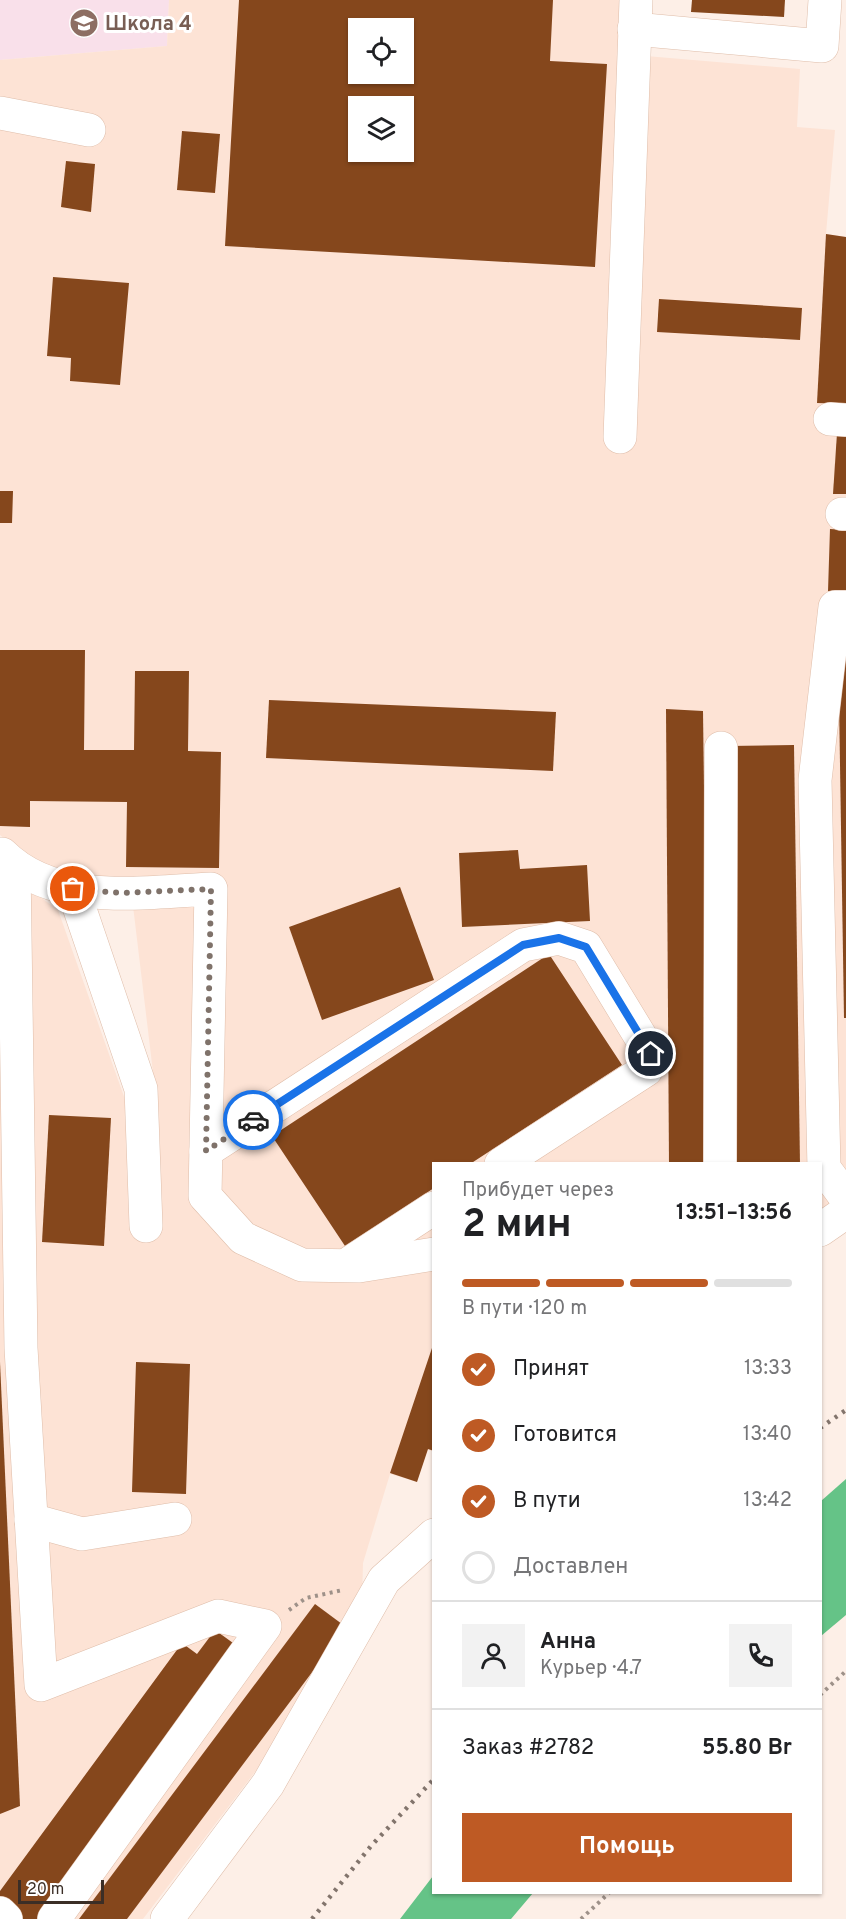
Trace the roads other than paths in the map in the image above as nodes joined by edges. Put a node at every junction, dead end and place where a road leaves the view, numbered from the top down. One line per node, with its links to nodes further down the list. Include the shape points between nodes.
1 (825, 0): 2 (lane, via 822,46)
2 (635, 14): 5 (lane)
3 (0, 113): 4 (lane)
4 (89, 130)
5 (620, 437)
6 (846, 607): 13 (lane, via 835,607 815,780 824,1168)
7 (721, 748): 12 (lane)
8 (7, 859): 9 (lane, via 57,887); 21 (lane, via 21,1348)
9 (73, 889): 10 (lane, via 122,893 211,889); 16 (lane, via 141,1089)
10 (206, 1151): 11 (lane, via 523,945 559,938 586,947 651,1054 646,1070); 19 (lane, via 205,1196 243,1238 302,1265)
11 (504, 1162)
12 (720, 1162)
13 (846, 1197)
14 (432, 1209): 19 (lane)
15 (846, 1212): 17 (lane)
16 (146, 1226)
17 (822, 1229)
18 (432, 1254): 19 (lane)
19 (344, 1266)
20 (175, 1519): 21 (lane, via 82,1534)
21 (31, 1520): 25 (lane, via 41,1685 218,1616 265,1626)
22 (432, 1537): 26 (lane, via 384,1580 268,1784)
23 (0, 1913): 24 (lane)
24 (6, 1919)
25 (54, 1919)
26 (167, 1919)

